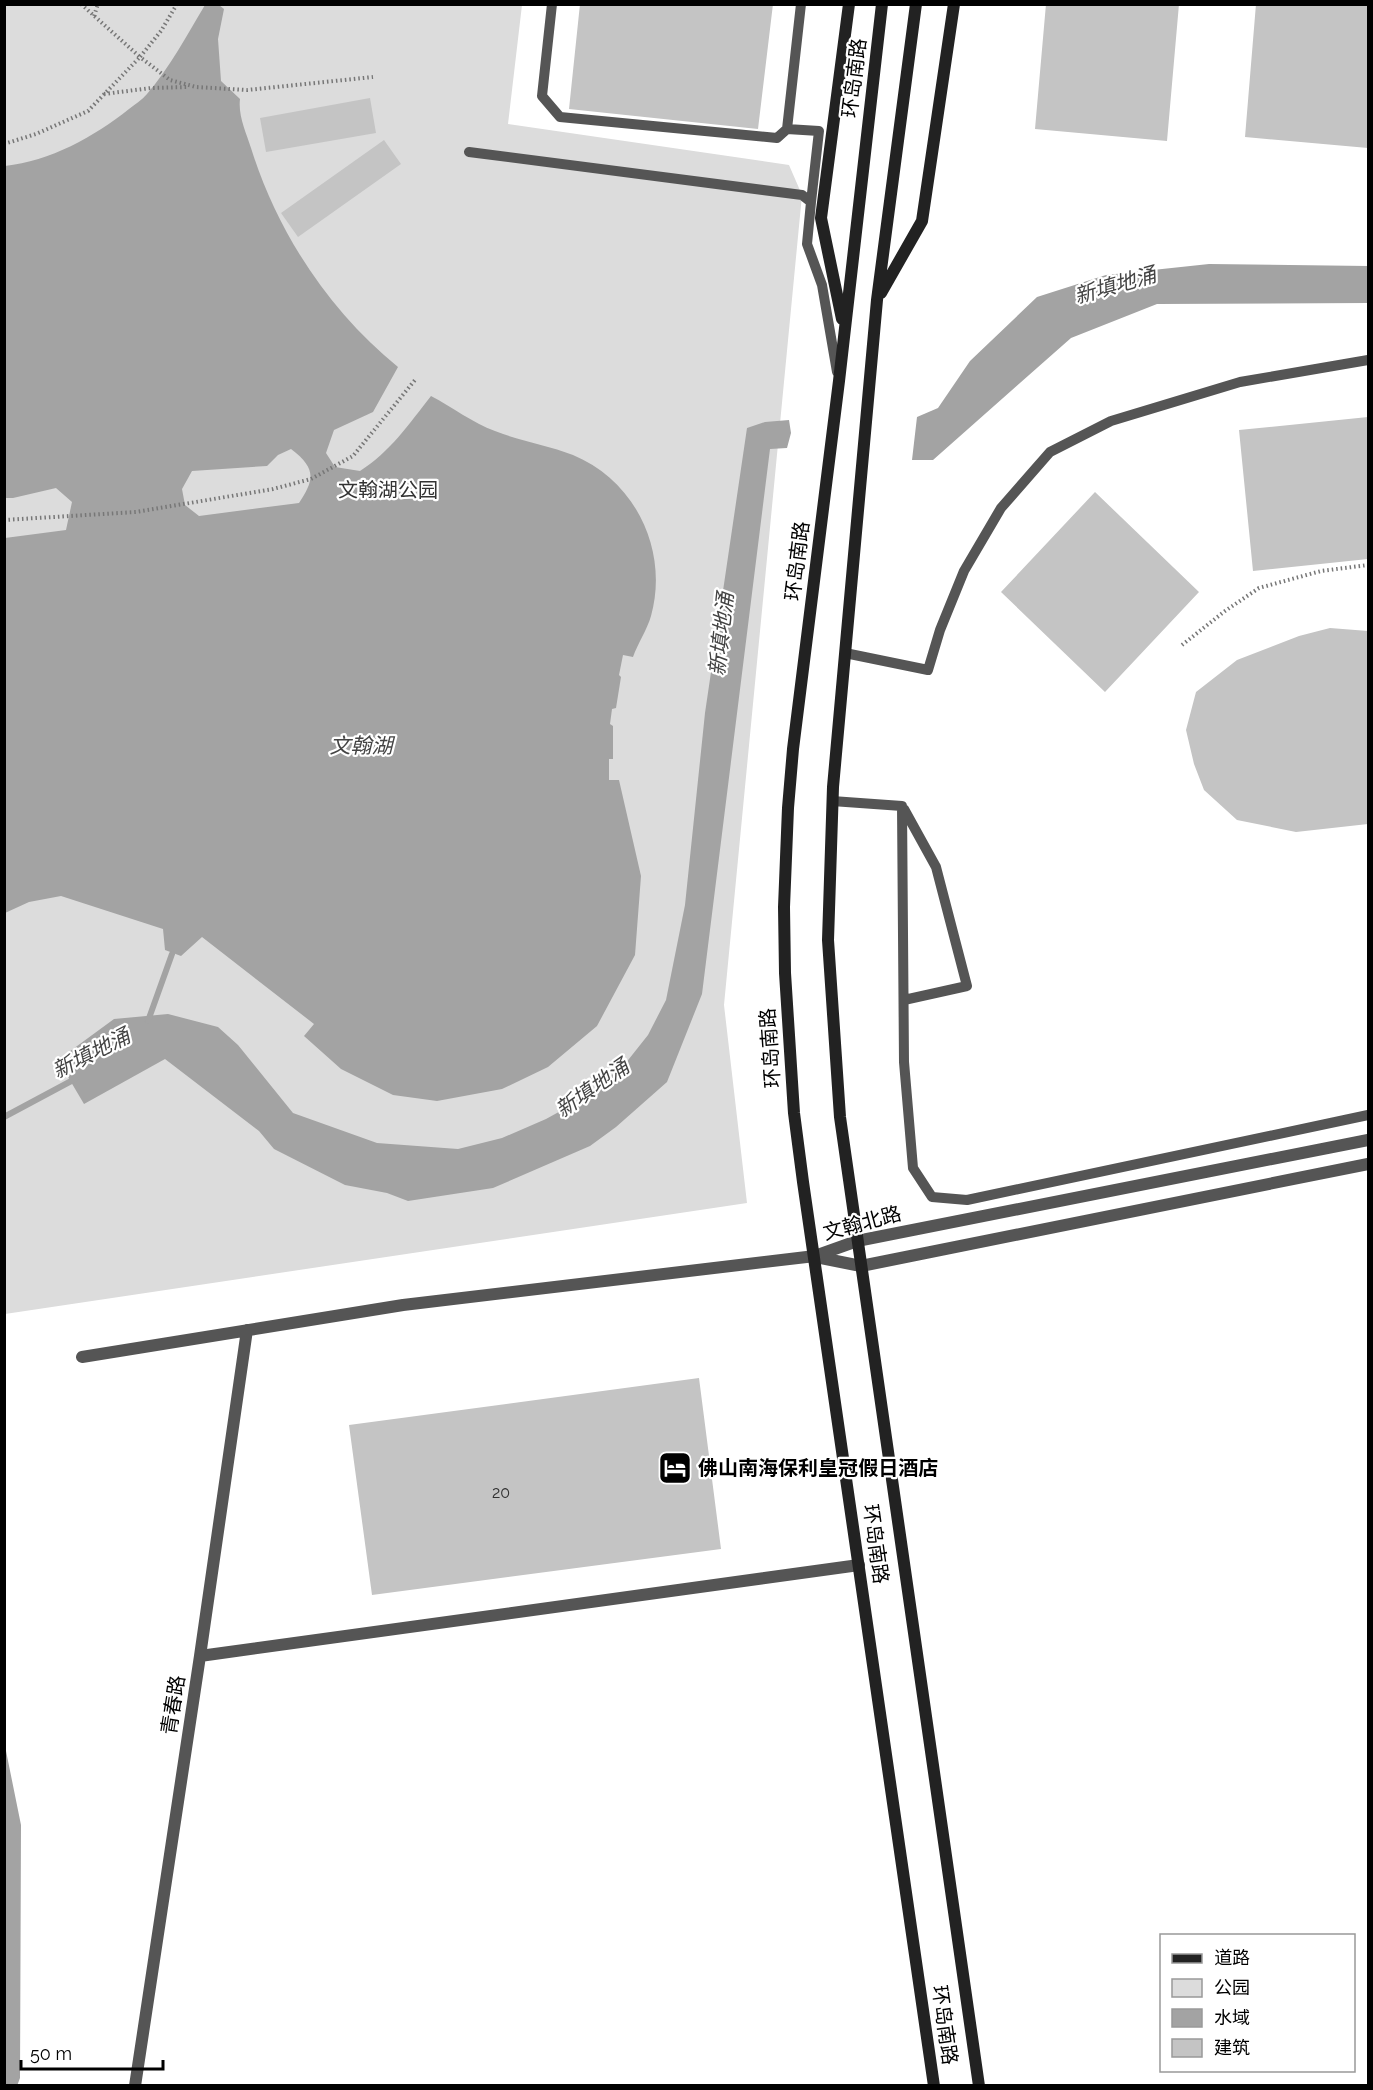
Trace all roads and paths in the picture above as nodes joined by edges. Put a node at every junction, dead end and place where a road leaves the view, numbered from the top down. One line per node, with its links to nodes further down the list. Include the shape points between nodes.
1 (81, 4): 10 (path)
2 (98, 4): 10 (path)
3 (177, 4): 11 (path)
4 (552, 4): 15 (lane, via 542,96 560,117 777,138)
5 (801, 4): 15 (lane)
6 (849, 4): 20 (main road, via 821,218)
7 (882, 4): 20 (main road, 环岛南路)
8 (916, 4): 19 (main road, 环岛南路)
9 (954, 4): 19 (main road, via 922,222)
10 (94, 16): 11 (path)
11 (141, 57): 13 (path, via 170,80); 14 (path)
12 (373, 77): 13 (path, via 247,90)
13 (196, 87): 14 (path)
14 (104, 94): 16 (path, via 88,111)
15 (787, 129): 18 (lane, via 819,131)
16 (4, 144)
17 (469, 152): 18 (lane, via 802,195)
18 (811, 202): 23 (lane, via 807,244 822,285)
19 (877, 300): 27 (main road, 环岛南路)
20 (844, 329): 23 (main road, 环岛南路)
21 (1368, 360): 27 (lane, via 1240,382 1111,421 1050,452 1001,508 964,572 939,630 928,670)
22 (415, 380): 24 (path, via 353,456 311,479 136,512)
23 (839, 381): 35 (main road, 环岛南路, via 793,748 784,907 794,1113)
24 (4, 520)
25 (1368, 565): 26 (path, via 1321,571 1259,588)
26 (1182, 645)
27 (845, 652): 28 (main road, 环岛南路)
28 (832, 801): 29 (lane); 34 (main road, 环岛南路, via 828,940 840,1117)
29 (902, 806): 30 (lane); 30 (lane, via 936,867 966,986)
30 (904, 1000): 31 (lane, via 904,1062 913,1168 932,1197 967,1200)
31 (1368, 1115)
32 (1368, 1140): 34 (street, 文翰北路)
33 (1368, 1164): 36 (street, 文翰北路)
34 (857, 1241): 35 (street, 文翰北路); 36 (main road, 环岛南路)
35 (815, 1256): 36 (street, 文翰北路); 37 (street, via 403,1305); 39 (main road, 环岛南路)
36 (861, 1266): 43 (main road, 环岛南路)
37 (247, 1330): 38 (street); 40 (street, 青春路)
38 (82, 1357)
39 (859, 1565): 40 (street); 42 (main road, 环岛南路)
40 (200, 1656): 41 (street, 青春路)
41 (135, 2085)
42 (934, 2085)
43 (979, 2085)

